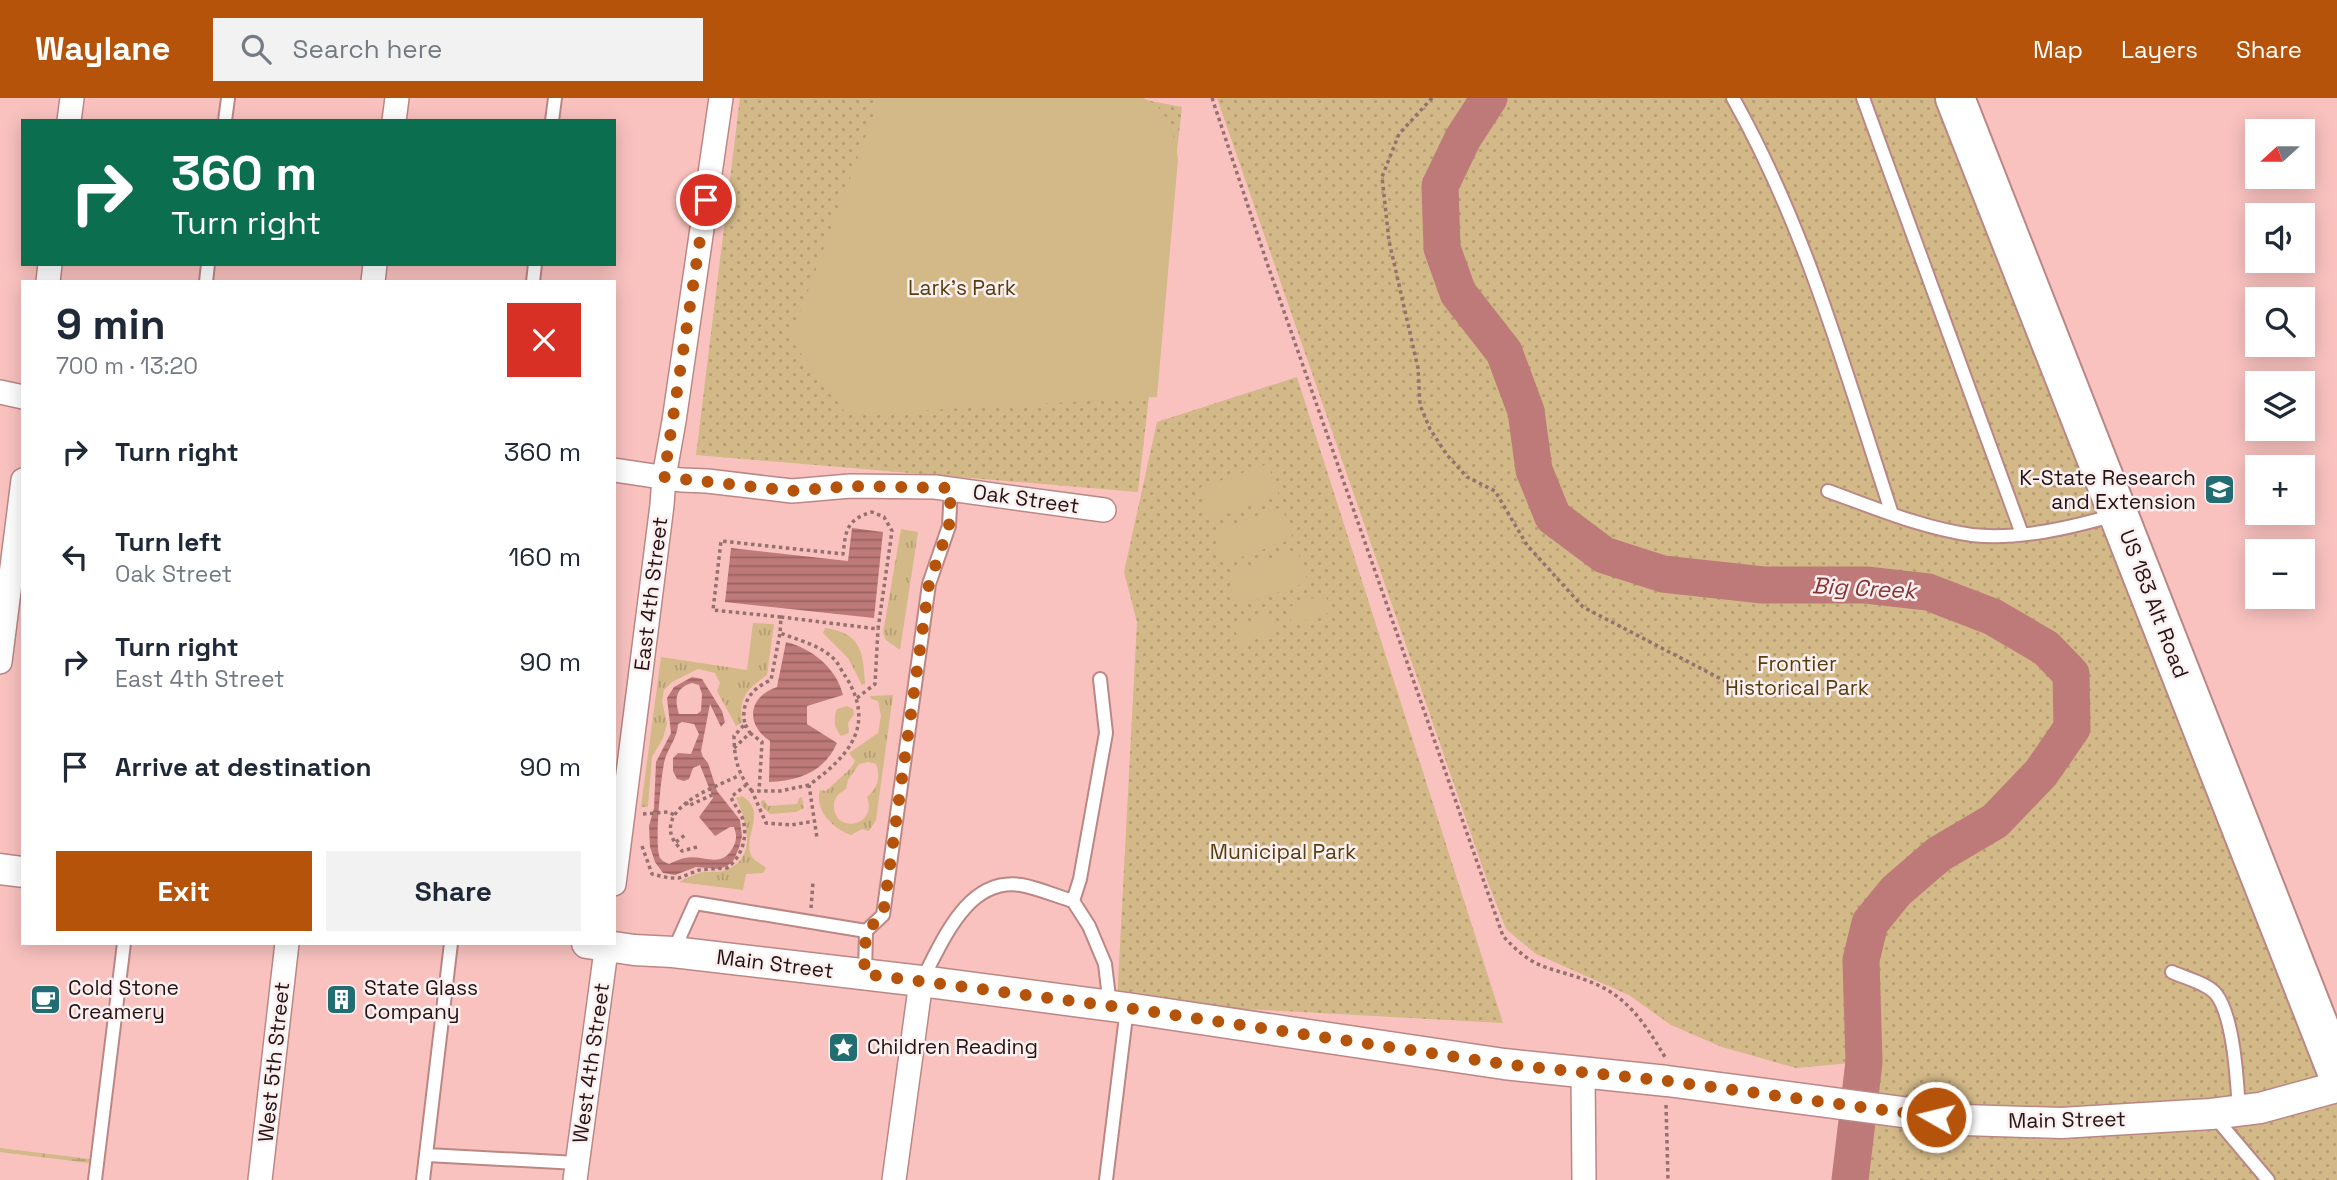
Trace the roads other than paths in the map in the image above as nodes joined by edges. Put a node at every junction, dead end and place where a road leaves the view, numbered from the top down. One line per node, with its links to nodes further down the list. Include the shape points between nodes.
1 (72, 98): 9 (street)
2 (228, 98): 10 (lane)
3 (397, 98): 11 (street)
4 (555, 98): 12 (lane)
5 (721, 98): 16 (street, East 4th Street)
6 (1733, 98): 21 (lane, via 1800,238)
7 (1863, 98): 23 (lane)
8 (1955, 98): 22 (highway, US 183 Alt Road)
9 (69, 119)
10 (225, 119)
11 (394, 119)
12 (552, 119)
13 (0, 392): 14 (street)
14 (21, 397)
15 (616, 470): 16 (street, Oak Street)
16 (664, 477): 17 (street, Oak Street, via 792,491 850,486); 26 (street, East 4th Street)
17 (951, 488): 20 (street, Oak Street); 30 (lane, via 949,526 929,584 883,915)
18 (1828, 491): 21 (lane)
19 (21, 496): 24 (street)
20 (1104, 510)
21 (1892, 514): 23 (lane, via 1973,535)
22 (2118, 514): 23 (lane); 41 (highway, US 183 Alt Road)
23 (2022, 534)
24 (0, 662)
25 (1100, 679): 29 (lane, via 1106,733)
26 (616, 868)
27 (0, 869): 28 (street)
28 (21, 872)
29 (1073, 901): 39 (lane, via 1020,885 987,888 960,912); 40 (lane, via 1089,926)
30 (866, 931): 36 (lane, via 695,903); 38 (lane)
31 (124, 945): 47 (lane)
32 (287, 945): 48 (street, West 5th Street)
33 (451, 945): 45 (lane)
34 (600, 945): 46 (street, West 4th Street)
35 (606, 945): 36 (street, Main Street)
36 (673, 952): 38 (street, Main Street)
37 (2172, 972): 44 (lane, via 2210,988 2222,1004 2235,1058)
38 (864, 974): 39 (street, Main Street)
39 (921, 981): 40 (street, Main Street); 50 (street)
40 (1118, 1007): 42 (street, Main Street); 51 (lane)
41 (2337, 1072)
42 (1583, 1073): 44 (street, Main Street, via 1963,1120 2061,1123); 52 (street)
43 (2337, 1087): 44 (street, Main Street)
44 (2225, 1112): 53 (lane)
45 (427, 1155): 46 (lane); 49 (lane)
46 (576, 1172)
47 (95, 1180)
48 (260, 1180)
49 (423, 1180)
50 (894, 1180)
51 (1106, 1180)
52 (1584, 1180)
53 (2268, 1180)

